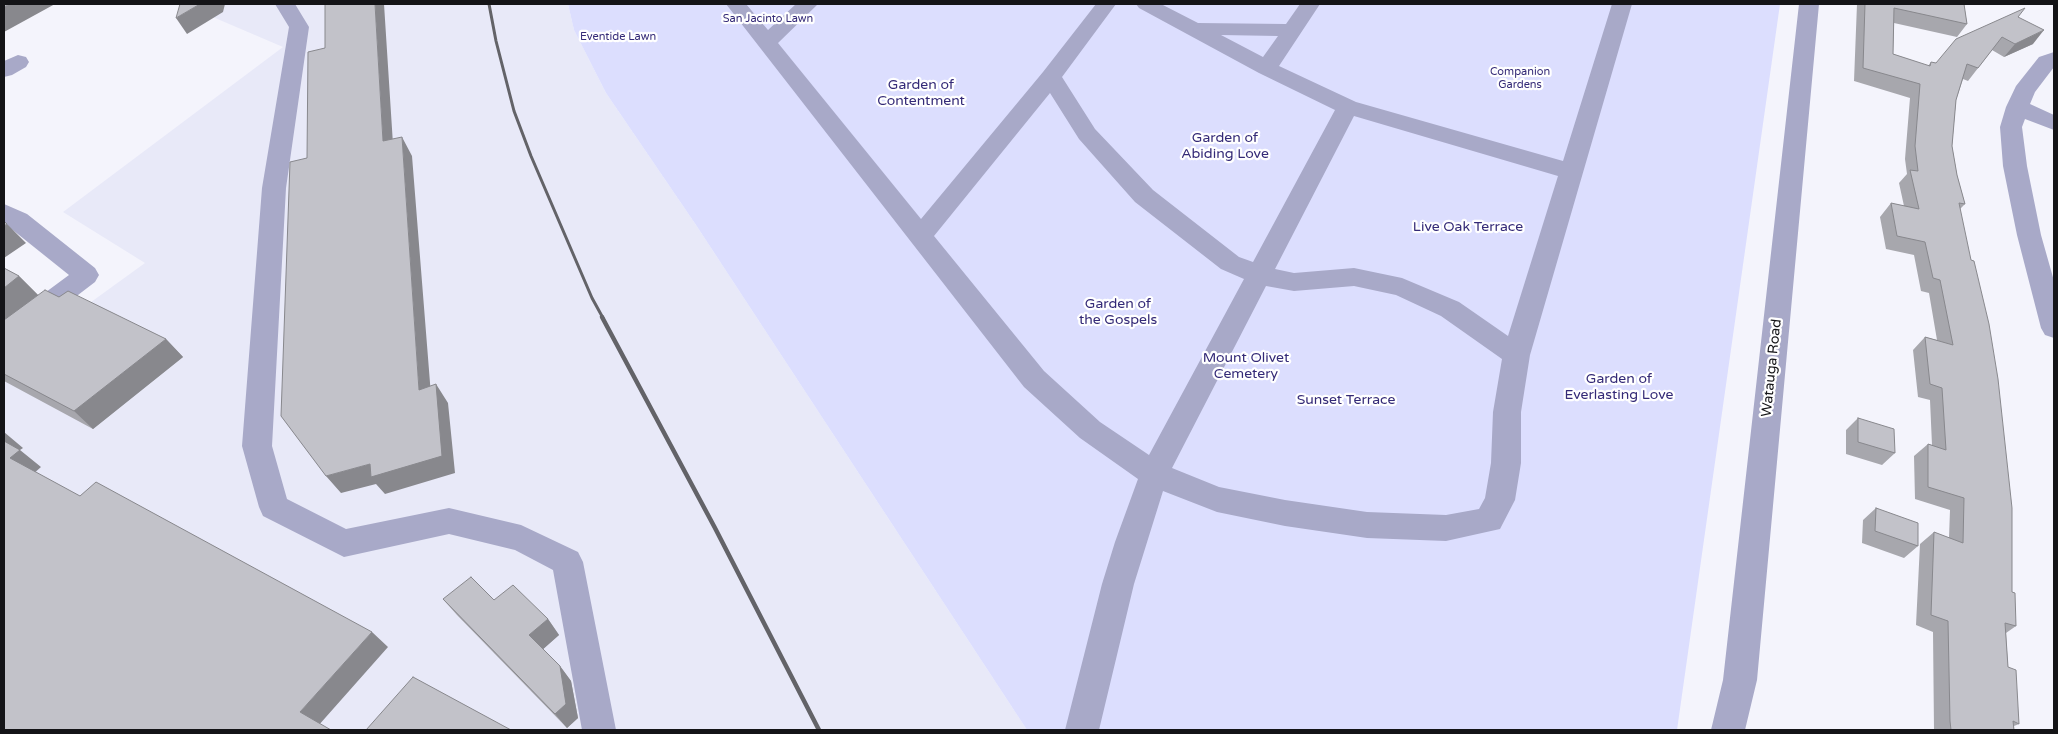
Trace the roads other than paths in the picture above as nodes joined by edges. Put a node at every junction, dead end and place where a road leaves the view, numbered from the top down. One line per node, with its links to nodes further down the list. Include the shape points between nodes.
1 (285, 4): 26 (street, via 299,28 274,188 257,446 274,507 344,543 449,521 521,538 567,562)
2 (736, 4): 11 (street)
3 (808, 4): 11 (street)
4 (1106, 4): 14 (street)
5 (1146, 4): 9 (street)
6 (1310, 4): 10 (street)
7 (1622, 4): 18 (street)
8 (1809, 4): 28 (street, Watauga Road, via 1740,680)
9 (1197, 29): 10 (street); 13 (street)
10 (1294, 30): 13 (street)
11 (766, 43): 20 (street)
12 (2054, 58): 16 (street, via 2046,62 2024,91)
13 (1267, 68): 15 (street)
14 (1051, 77): 20 (street); 21 (street, via 1087,134 1144,196 1230,263)
15 (1348, 107): 18 (street); 21 (street)
16 (2017, 108): 17 (street); 22 (street, via 2011,126 2015,166 2029,235)
17 (2054, 123)
18 (1572, 172): 24 (street)
19 (4, 212): 23 (street, via 86,275)
20 (920, 235): 25 (street, via 1034,379 1090,430)
21 (1258, 275): 24 (street, via 1294,282 1354,277 1402,287 1450,309); 25 (street)
22 (2054, 328)
23 (4, 337)
24 (1516, 355): 25 (street, via 1507,412 1506,463 1500,500 1489,520 1446,528 1358,524 1217,499)
25 (1154, 474): 27 (street, via 1125,558)
26 (600, 730)
27 (1082, 730)
28 (1728, 730)

